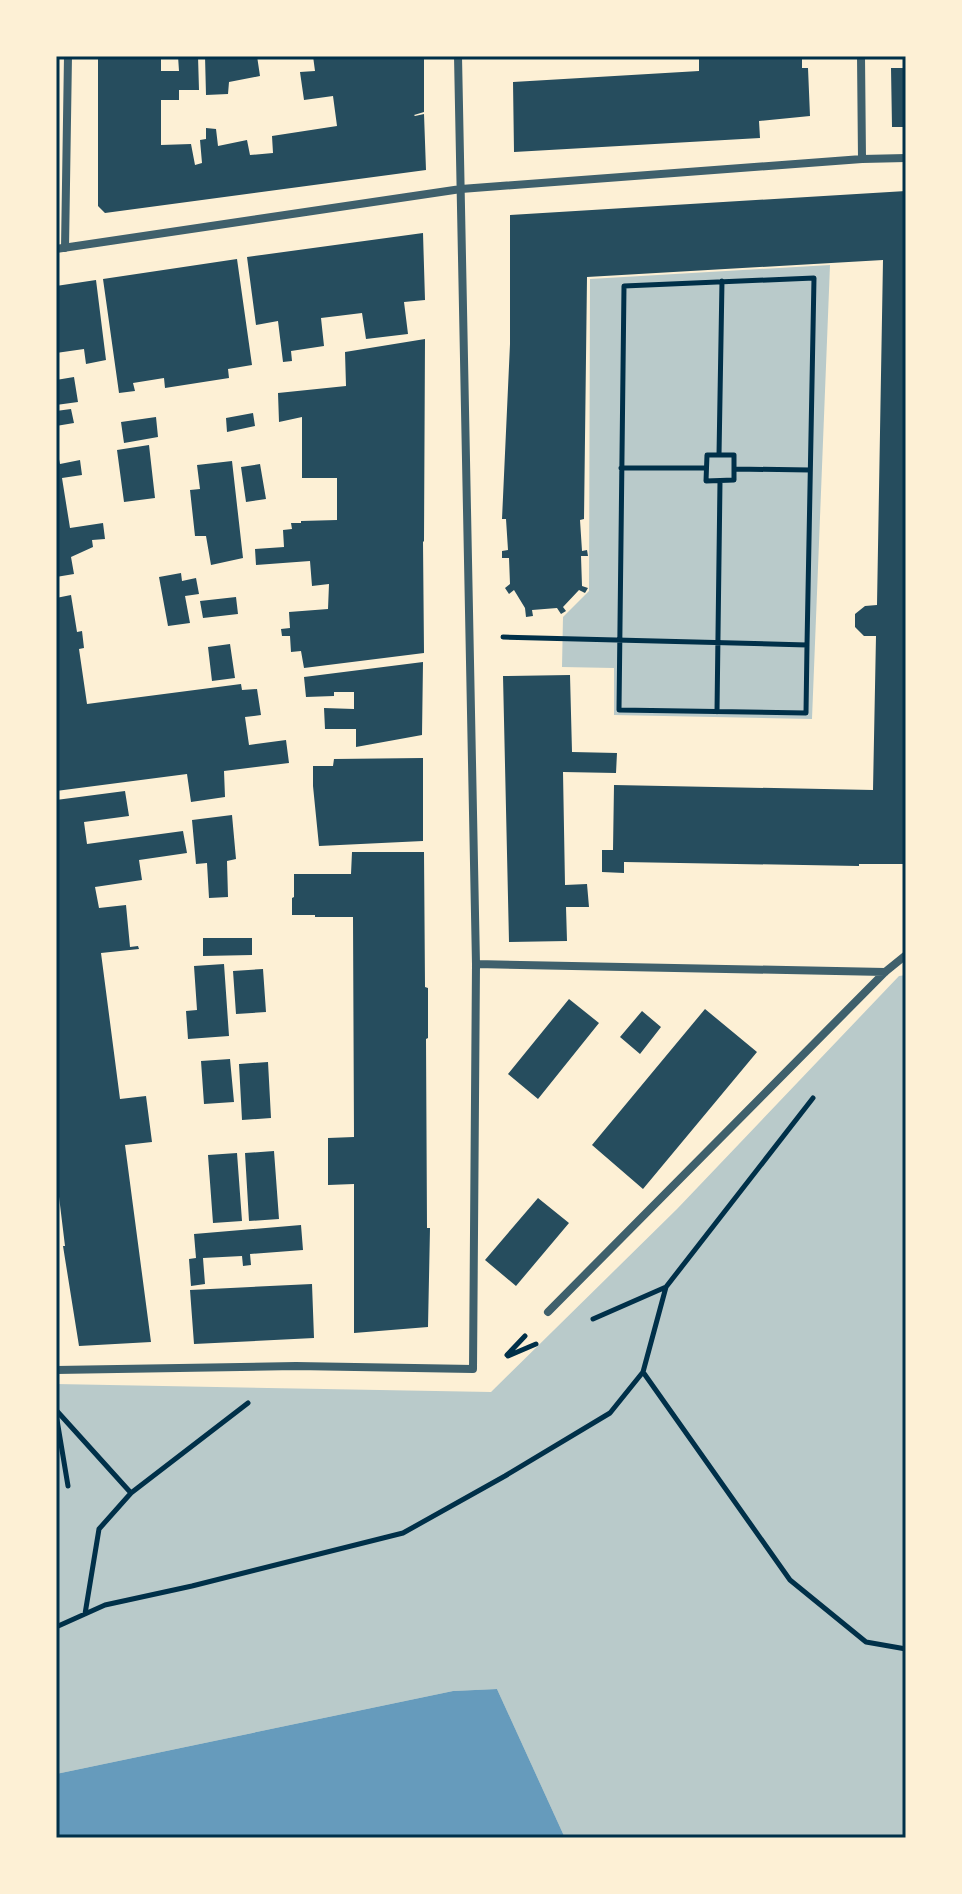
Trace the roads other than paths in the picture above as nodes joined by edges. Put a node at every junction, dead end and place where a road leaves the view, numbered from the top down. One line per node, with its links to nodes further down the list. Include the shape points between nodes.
1 (68, 56): 7 (street)
2 (458, 56): 6 (street)
3 (861, 56): 5 (street)
4 (906, 158): 5 (street)
5 (862, 159): 6 (street)
6 (461, 189): 7 (street); 9 (street)
7 (61, 249)
8 (906, 955): 10 (street)
9 (476, 964): 10 (street); 12 (street, via 473,1369)
10 (885, 972): 11 (street)
11 (548, 1312)
12 (56, 1370)

